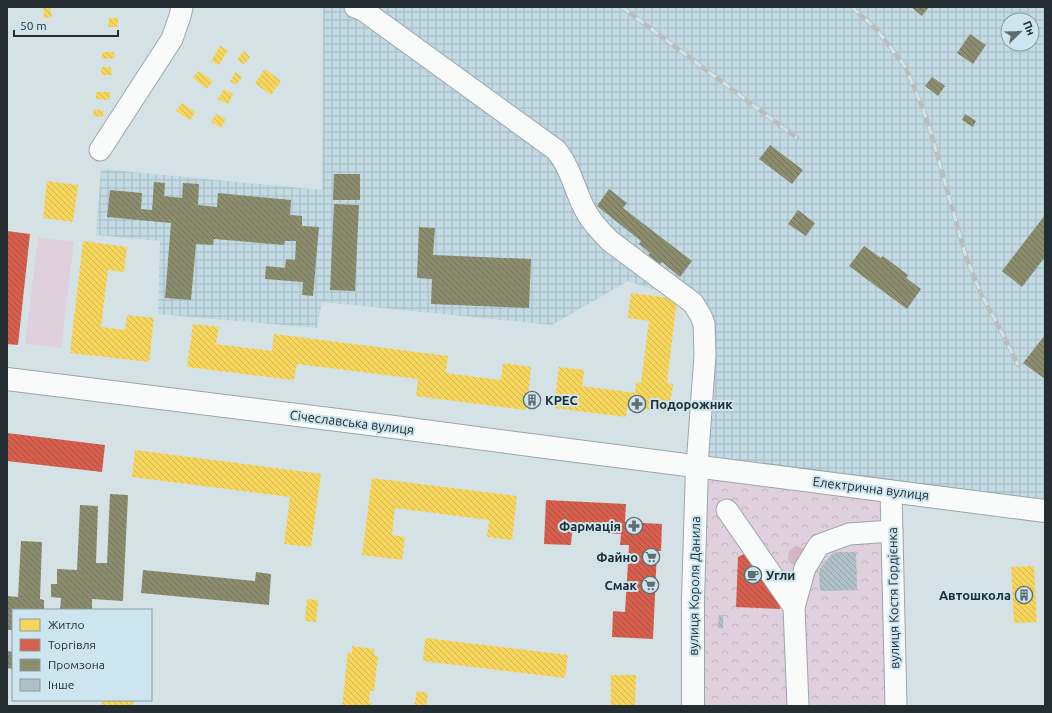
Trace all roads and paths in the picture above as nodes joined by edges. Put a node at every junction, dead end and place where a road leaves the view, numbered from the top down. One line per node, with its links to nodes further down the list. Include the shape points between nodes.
1 (182, 7): 3 (street, via 172,39)
2 (355, 7): 5 (street, via 363,10 556,150 563,158 587,215 598,230 693,303 704,324 705,355)
3 (100, 150)
4 (7, 379): 5 (main road, Січеславська вулиця)
5 (697, 466): 6 (main road, Електрична вулиця); 11 (main road, вулиця Короля Данила)
6 (891, 491): 8 (main road, Електрична вулиця); 9 (street, вулиця Костя Гордієнка)
7 (727, 510): 10 (street)
8 (1045, 510)
9 (892, 531): 10 (street, via 849,534 819,545 805,568); 13 (street, вулиця Костя Гордієнка)
10 (794, 607): 12 (street)
11 (693, 706)
12 (798, 706)
13 (896, 706)

